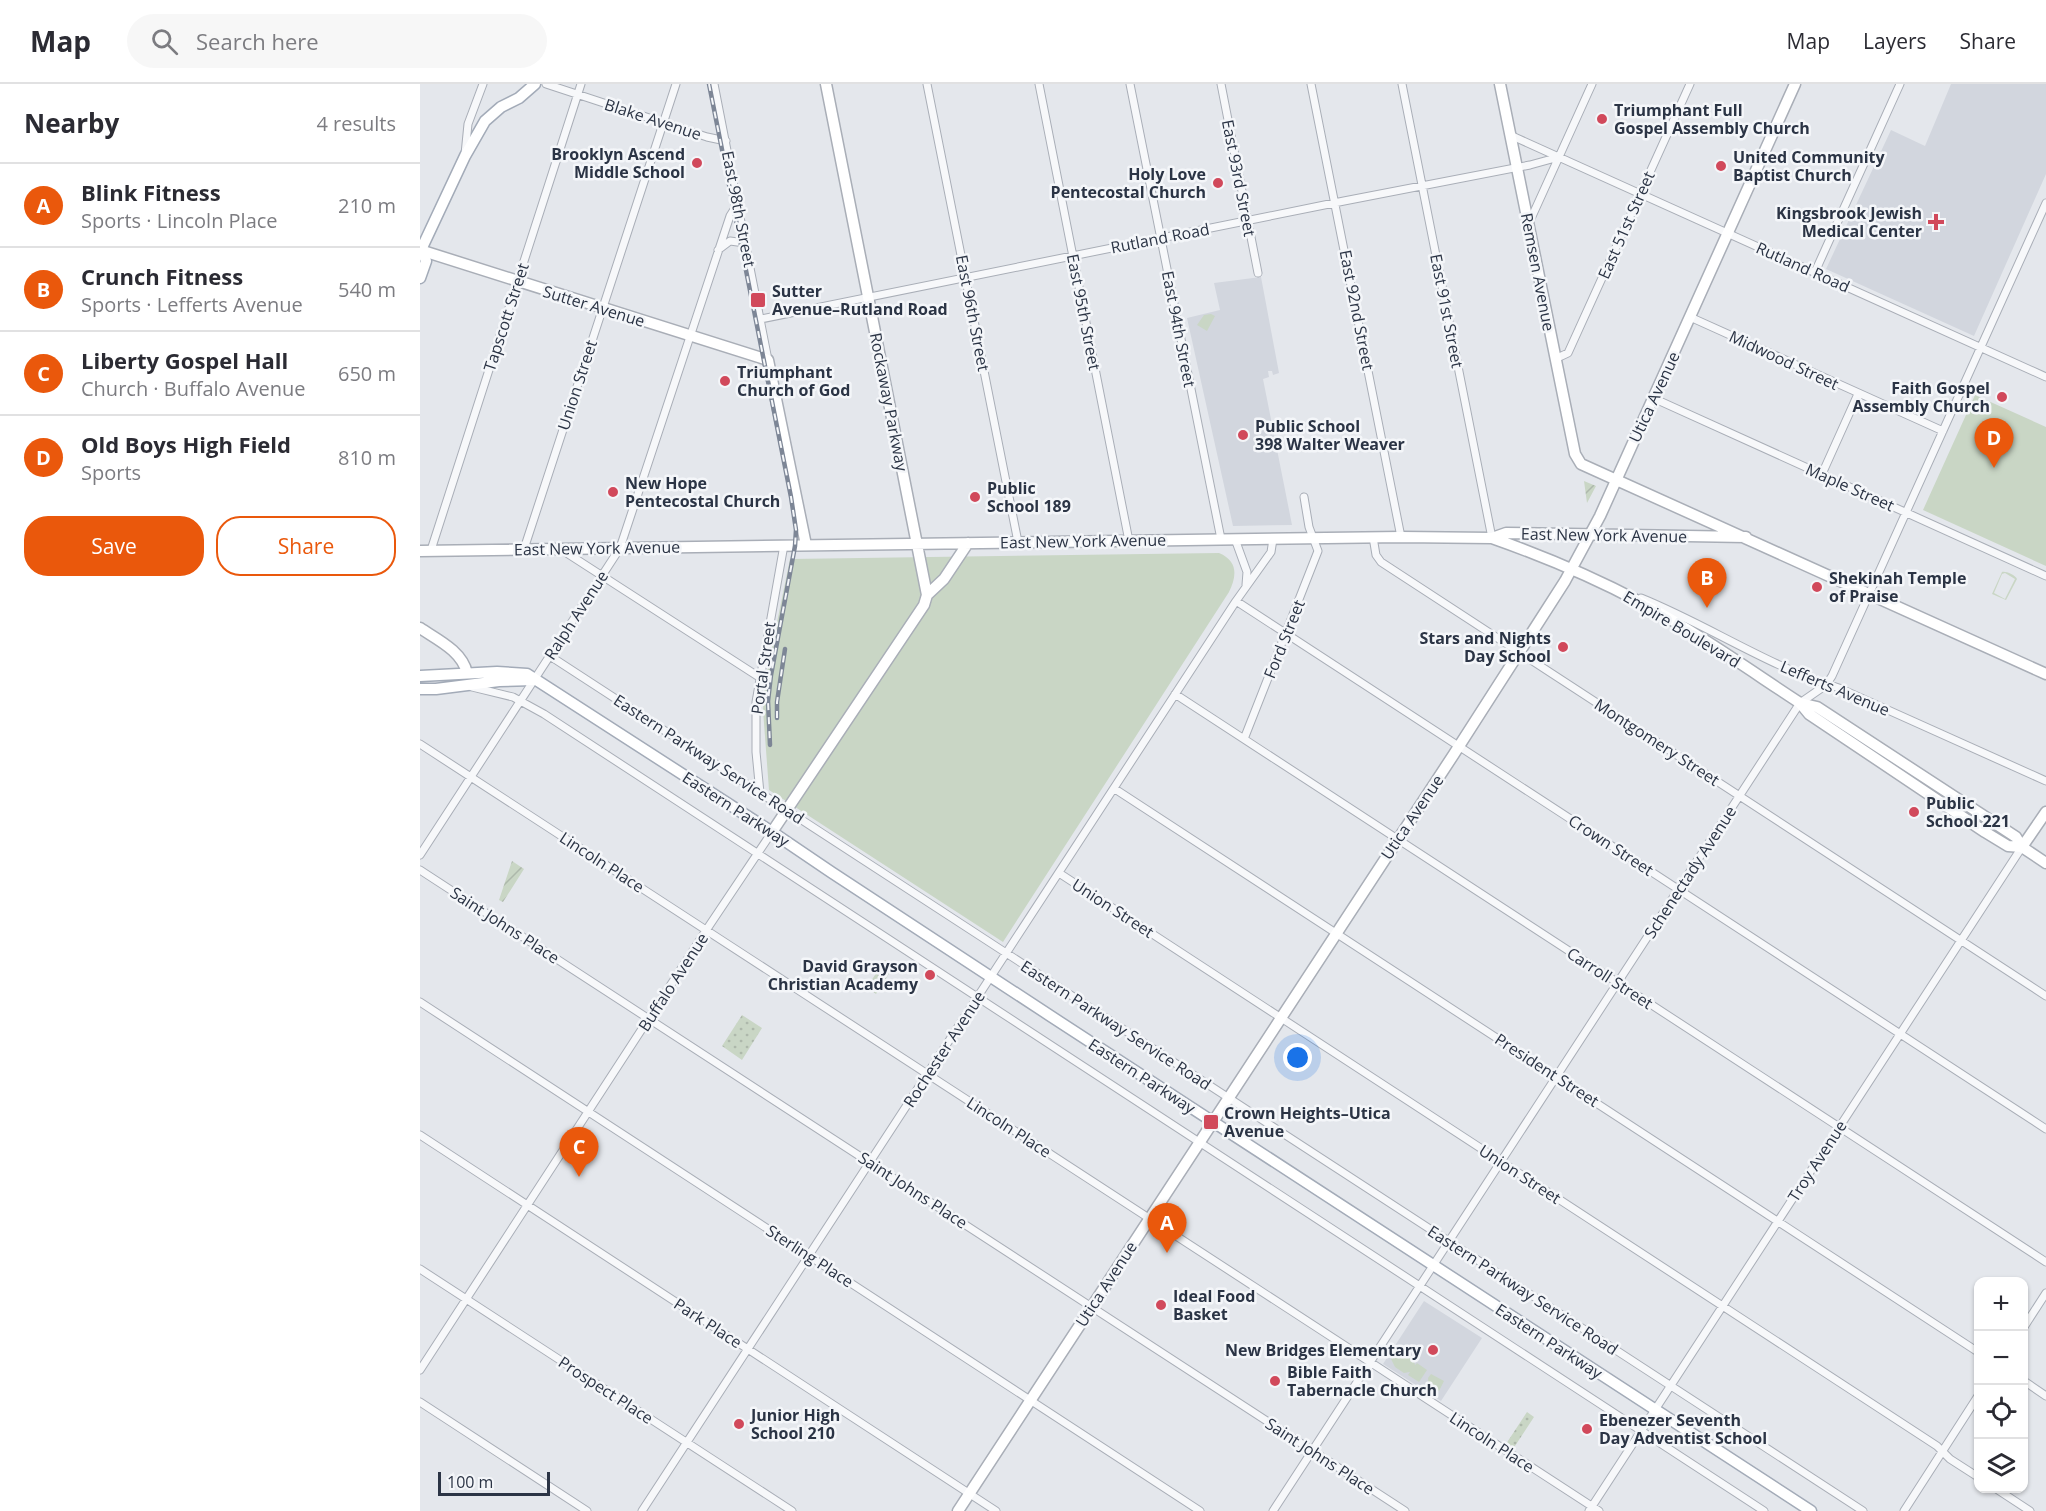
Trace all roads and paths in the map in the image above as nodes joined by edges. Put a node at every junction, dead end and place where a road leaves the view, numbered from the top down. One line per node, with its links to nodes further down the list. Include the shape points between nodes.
1 (483, 84): 23 (street, via 468,124)
2 (535, 84): 23 (main road, via 485,121)
3 (546, 84): 19 (street, Blake Avenue)
4 (581, 84): 19 (street, Tapscott Street)
5 (676, 84): 20 (street, Union Street)
6 (714, 84): 22 (street, East 98th Street)
7 (826, 84): 44 (main road, Rockaway Parkway)
8 (927, 84): 41 (street, East 96th Street)
9 (1039, 84): 38 (street, East 95th Street)
10 (1130, 84): 34 (street, East 94th Street)
11 (1221, 84): 31 (street, East 93rd Street)
12 (1311, 84): 28 (street, East 92nd Street)
13 (1402, 84): 26 (street, East 91st Street)
14 (1500, 84): 21 (main road, Remsen Avenue)
15 (1592, 84): 24 (street)
16 (1690, 84): 27 (street, East 51st Street)
17 (1795, 84): 33 (main road, Utica Avenue)
18 (1900, 84): 39 (street)
19 (578, 94): 20 (street, Blake Avenue); 43 (street, Tapscott Street)
20 (662, 123): 22 (street, Blake Avenue); 45 (street, Union Street)
21 (1510, 135): 24 (street, Rutland Road); 25 (main road, Remsen Avenue)
22 (726, 141): 30 (street, East 98th Street)
23 (465, 156): 37 (main road)
24 (1559, 157): 25 (street, Rutland Road); 27 (street, Rutland Road); 32 (street)
25 (1517, 167): 26 (street, Rutland Road); 32 (main road, Remsen Avenue)
26 (1423, 185): 28 (street, Rutland Road); 66 (street, East 91st Street)
27 (1640, 194): 33 (street, Rutland Road); 50 (street, East 51st Street, via 1568,353)
28 (1335, 203): 31 (street, Rutland Road); 63 (street, East 92nd Street)
29 (2046, 203): 49 (street, Schenectady Avenue)
30 (737, 205): 35 (street, East 98th Street); 36 (street, Ralph Avenue)
31 (1248, 220): 34 (street, Rutland Road); 40 (street, East 93rd Street)
32 (1528, 226): 50 (main road, Remsen Avenue)
33 (1729, 233): 39 (street, Rutland Road); 46 (main road, Utica Avenue)
34 (1161, 238): 38 (street, Rutland Road); 67 (street, East 94th Street)
35 (745, 243): 36 (street, via 730,241); 47 (street, East 98th Street)
36 (718, 250): 48 (street, Ralph Avenue)
37 (421, 251): 42 (main road, via 426,261); 43 (main road, Sutter Avenue)
38 (1073, 255): 41 (street, Rutland Road); 70 (street, East 95th Street)
39 (1815, 272): 49 (street, Rutland Road)
40 (1258, 273)
41 (966, 277): 44 (street, Rutland Road); 71 (street, East 96th Street)
42 (420, 278)
43 (517, 282): 45 (main road, Sutter Avenue); 79 (street, Tapscott Street)
44 (868, 297): 47 (street, Rutland Road); 73 (main road, Rockaway Parkway)
45 (603, 308): 48 (main road, Sutter Avenue); 77 (street, Union Street)
46 (1690, 317): 53 (street, Midwood Street); 54 (main road, Utica Avenue)
47 (761, 319): 51 (street, East 98th Street)
48 (690, 337): 51 (main road, Sutter Avenue); 76 (street, Ralph Avenue)
49 (1980, 347): 52 (street, Rutland Road); 55 (street, Schenectady Avenue)
50 (1555, 359): 56 (main road, Remsen Avenue)
51 (768, 360): 75 (main road, East 98th Street)
52 (2046, 377)
53 (1858, 394): 55 (street, Midwood Street); 57 (street)
54 (1653, 398): 57 (street, Maple Street); 58 (main road, Utica Avenue)
55 (1943, 431): 60 (street, Schenectady Avenue)
56 (1577, 459): 58 (main road, East New York Avenue)
57 (1822, 474): 60 (street, Maple Street)
58 (1616, 479): 61 (main road, Utica Avenue); 64 (main road, East New York Avenue)
59 (1304, 497): 65 (street)
60 (1906, 512): 82 (street, Maple Street); 85 (street, Schenectady Avenue)
61 (1589, 536): 64 (main road, East New York Avenue); 66 (main road, East New York Avenue, via 1506,533); 80 (main road, Utica Avenue)
62 (1373, 537): 63 (main road, East New York Avenue); 65 (main road, East New York Avenue); 90 (street, Montgomery Street, via 1381,562)
63 (1401, 537): 66 (main road, East New York Avenue)
64 (1746, 537): 85 (main road, East New York Avenue)
65 (1313, 538): 69 (main road, East New York Avenue); 89 (street, Ford Street, via 1318,551)
66 (1492, 538): 80 (main road, Empire Boulevard)
67 (1221, 539): 68 (main road, East New York Avenue); 70 (main road, East New York Avenue)
68 (1235, 539): 69 (main road, East New York Avenue); 83 (street, via 1247,572)
69 (1273, 539): 83 (street, Rochester Avenue, via 1271,552)
70 (1129, 541): 71 (main road, East New York Avenue)
71 (1018, 542): 72 (main road, East New York Avenue)
72 (968, 543): 73 (main road, East New York Avenue); 86 (main road, Buffalo Avenue, via 944,579)
73 (917, 544): 75 (main road, East New York Avenue); 86 (main road)
74 (784, 545): 75 (main road, East New York Avenue); 76 (main road, East New York Avenue); 95 (street, Portal Street)
75 (806, 546)
76 (620, 548): 78 (main road, East New York Avenue); 81 (street, Ralph Avenue)
77 (524, 549): 78 (main road, East New York Avenue); 79 (main road, East New York Avenue)
78 (560, 549): 81 (street)
79 (425, 550)
80 (1571, 569): 84 (main road, Empire Boulevard); 90 (main road, Utica Avenue)
81 (602, 576): 91 (street, Ralph Avenue); 95 (street)
82 (2046, 576)
83 (1246, 586): 87 (street, Rochester Avenue)
84 (1625, 594): 97 (street, Lefferts Avenue, via 1651,602); 102 (main road, Empire Boulevard)
85 (1869, 594): 93 (main road, East New York Avenue); 97 (street, Schenectady Avenue)
86 (927, 595): 111 (main road, Buffalo Avenue)
87 (1236, 602): 89 (street, Crown Street); 100 (street, Rochester Avenue)
88 (420, 628): 92 (main road, via 458,655)
89 (1286, 634): 103 (street, Ford Street); 105 (street, Crown Street)
90 (1518, 652): 105 (main road, Utica Avenue); 110 (street, Montgomery Street)
91 (550, 656): 96 (street, Ralph Avenue); 109 (street, Eastern Parkway Service Road)
92 (467, 673): 94 (main road, Eastern Parkway); 96 (main road, Eastern Parkway, via 514,672)
93 (2046, 674)
94 (420, 676)
95 (759, 677): 109 (street, Portal Street, via 755,730)
96 (534, 680): 98 (main road); 101 (street, Ralph Avenue); 113 (main road, Eastern Parkway)
97 (1826, 685): 102 (street, Schenectady Avenue); 107 (street, Lefferts Avenue)
98 (467, 686): 99 (main road); 101 (street)
99 (420, 689)
100 (1175, 694): 103 (street, Carroll Street); 108 (street, Rochester Avenue)
101 (520, 701): 106 (street, Ralph Avenue); 116 (street)
102 (1800, 703): 110 (street, Schenectady Avenue); 115 (main road, Empire Boulevard, via 1814,705 2016,837)
103 (1244, 740): 114 (street, Carroll Street)
104 (420, 744): 106 (street, Lincoln Place)
105 (1459, 746): 114 (main road, Utica Avenue); 121 (street, Crown Street)
106 (471, 776): 117 (street, Ralph Avenue); 122 (street, Lincoln Place)
107 (2046, 781)
108 (1115, 789): 120 (street, Rochester Avenue); 123 (street, President Street)
109 (760, 793): 111 (street, Eastern Parkway Service Road)
110 (1739, 796): 121 (street, Schenectady Avenue); 124 (street, Montgomery Street)
111 (787, 811): 113 (main road, Buffalo Avenue); 125 (street, Eastern Parkway Service Road)
112 (2046, 812): 115 (main road, Troy Avenue)
113 (772, 832): 116 (street, Buffalo Avenue); 126 (main road, Eastern Parkway)
114 (1397, 840): 123 (main road, Utica Avenue); 127 (street, Carroll Street)
115 (2022, 847): 118 (main road, Empire Boulevard); 124 (street, Troy Avenue)
116 (757, 854): 122 (street, Buffalo Avenue); 129 (street)
117 (420, 855)
118 (2046, 863)
119 (420, 870): 132 (street, Saint Johns Place)
120 (1059, 873): 125 (street, Rochester Avenue); 131 (street, Union Street)
121 (1679, 889): 127 (street, Schenectady Avenue); 133 (street, Crown Street)
122 (707, 929): 132 (street, Buffalo Avenue); 134 (street, Lincoln Place)
123 (1336, 933): 131 (main road, Utica Avenue); 135 (street, President Street)
124 (1960, 940): 128 (street, Montgomery Street); 133 (street, Troy Avenue)
125 (1006, 954): 126 (street, Rochester Avenue); 136 (street, Eastern Parkway Service Road)
126 (991, 977): 129 (street, Rochester Avenue); 138 (main road, Eastern Parkway)
127 (1617, 983): 135 (street, Schenectady Avenue); 139 (street, Carroll Street)
128 (2046, 996)
129 (977, 998): 134 (street, Rochester Avenue); 142 (street)
130 (420, 1002): 137 (street, Sterling Place)
131 (1280, 1017): 136 (main road, Utica Avenue); 144 (street, Union Street)
132 (649, 1018): 137 (street, Buffalo Avenue); 143 (street, Saint Johns Place)
133 (1899, 1034): 139 (street, Troy Avenue); 140 (street, Crown Street)
134 (928, 1074): 143 (street, Rochester Avenue); 146 (street, Lincoln Place)
135 (1557, 1077): 144 (street, Schenectady Avenue); 147 (street, President Street)
136 (1228, 1098): 138 (main road, Utica Avenue); 148 (street, Eastern Parkway Service Road)
137 (588, 1111): 145 (street, Buffalo Avenue); 149 (street, Sterling Place)
138 (1213, 1121): 142 (main road, Utica Avenue); 151 (main road, Eastern Parkway)
139 (1839, 1127): 147 (street, Troy Avenue); 150 (street, Carroll Street)
140 (2046, 1129)
141 (420, 1135): 145 (street, Park Place)
142 (1200, 1142): 146 (main road, Utica Avenue); 153 (street)
143 (870, 1162): 149 (street, Rochester Avenue); 157 (street, Saint Johns Place)
144 (1502, 1162): 148 (street, Schenectady Avenue); 156 (street, Union Street)
145 (527, 1205): 155 (street, Buffalo Avenue); 159 (street, Park Place)
146 (1149, 1218): 157 (main road, Utica Avenue); 161 (street, Lincoln Place)
147 (1778, 1221): 156 (street, Troy Avenue); 160 (street, President Street)
148 (1449, 1242): 151 (street, Schenectady Avenue); 164 (street, Eastern Parkway Service Road)
149 (809, 1256): 159 (street, Rochester Avenue); 166 (street, Sterling Place)
150 (2046, 1262)
151 (1434, 1265): 153 (street, Schenectady Avenue); 169 (main road, Eastern Parkway)
152 (420, 1269): 155 (street, Prospect Place)
153 (1420, 1286): 161 (street, Schenectady Avenue); 170 (street)
154 (2046, 1293): 158 (street)
155 (466, 1299): 162 (street, Buffalo Avenue); 171 (street, Prospect Place)
156 (1722, 1306): 164 (street, Troy Avenue); 173 (street, Union Street)
157 (1092, 1307): 166 (main road, Utica Avenue); 172 (street, Saint Johns Place)
158 (2028, 1322)
159 (748, 1349): 171 (street, Rochester Avenue); 176 (street, Park Place)
160 (1974, 1349)
161 (1370, 1362): 172 (street, Schenectady Avenue); 177 (street, Lincoln Place)
162 (420, 1370)
163 (2028, 1384): 165 (street)
164 (1670, 1386): 169 (street, Troy Avenue); 188 (street, Eastern Parkway Service Road)
165 (2046, 1396)
166 (1030, 1400): 176 (main road, Utica Avenue); 183 (street, Sterling Place)
167 (420, 1402): 178 (street)
168 (1974, 1402): 173 (street)
169 (1655, 1410): 170 (street, Troy Avenue); 187 (main road, Eastern Parkway)
170 (1641, 1431): 177 (street, Troy Avenue); 186 (street)
171 (687, 1443): 179 (street, Rochester Avenue); 180 (street, Prospect Place)
172 (1313, 1451): 184 (street, Schenectady Avenue); 185 (street, Saint Johns Place)
173 (1943, 1452): 174 (street, Union Street); 189 (street)
174 (1974, 1475)
175 (2003, 1493): 190 (street)
176 (970, 1494): 181 (main road, Utica Avenue); 182 (street, Park Place)
177 (1593, 1510)
178 (587, 1511)
179 (642, 1511)
180 (792, 1511)
181 (958, 1511)
182 (996, 1511)
183 (1200, 1511)
184 (1273, 1511)
185 (1405, 1511)
186 (1764, 1511)
187 (1811, 1511)
188 (1863, 1511)
189 (1904, 1511)
190 (2030, 1511)

